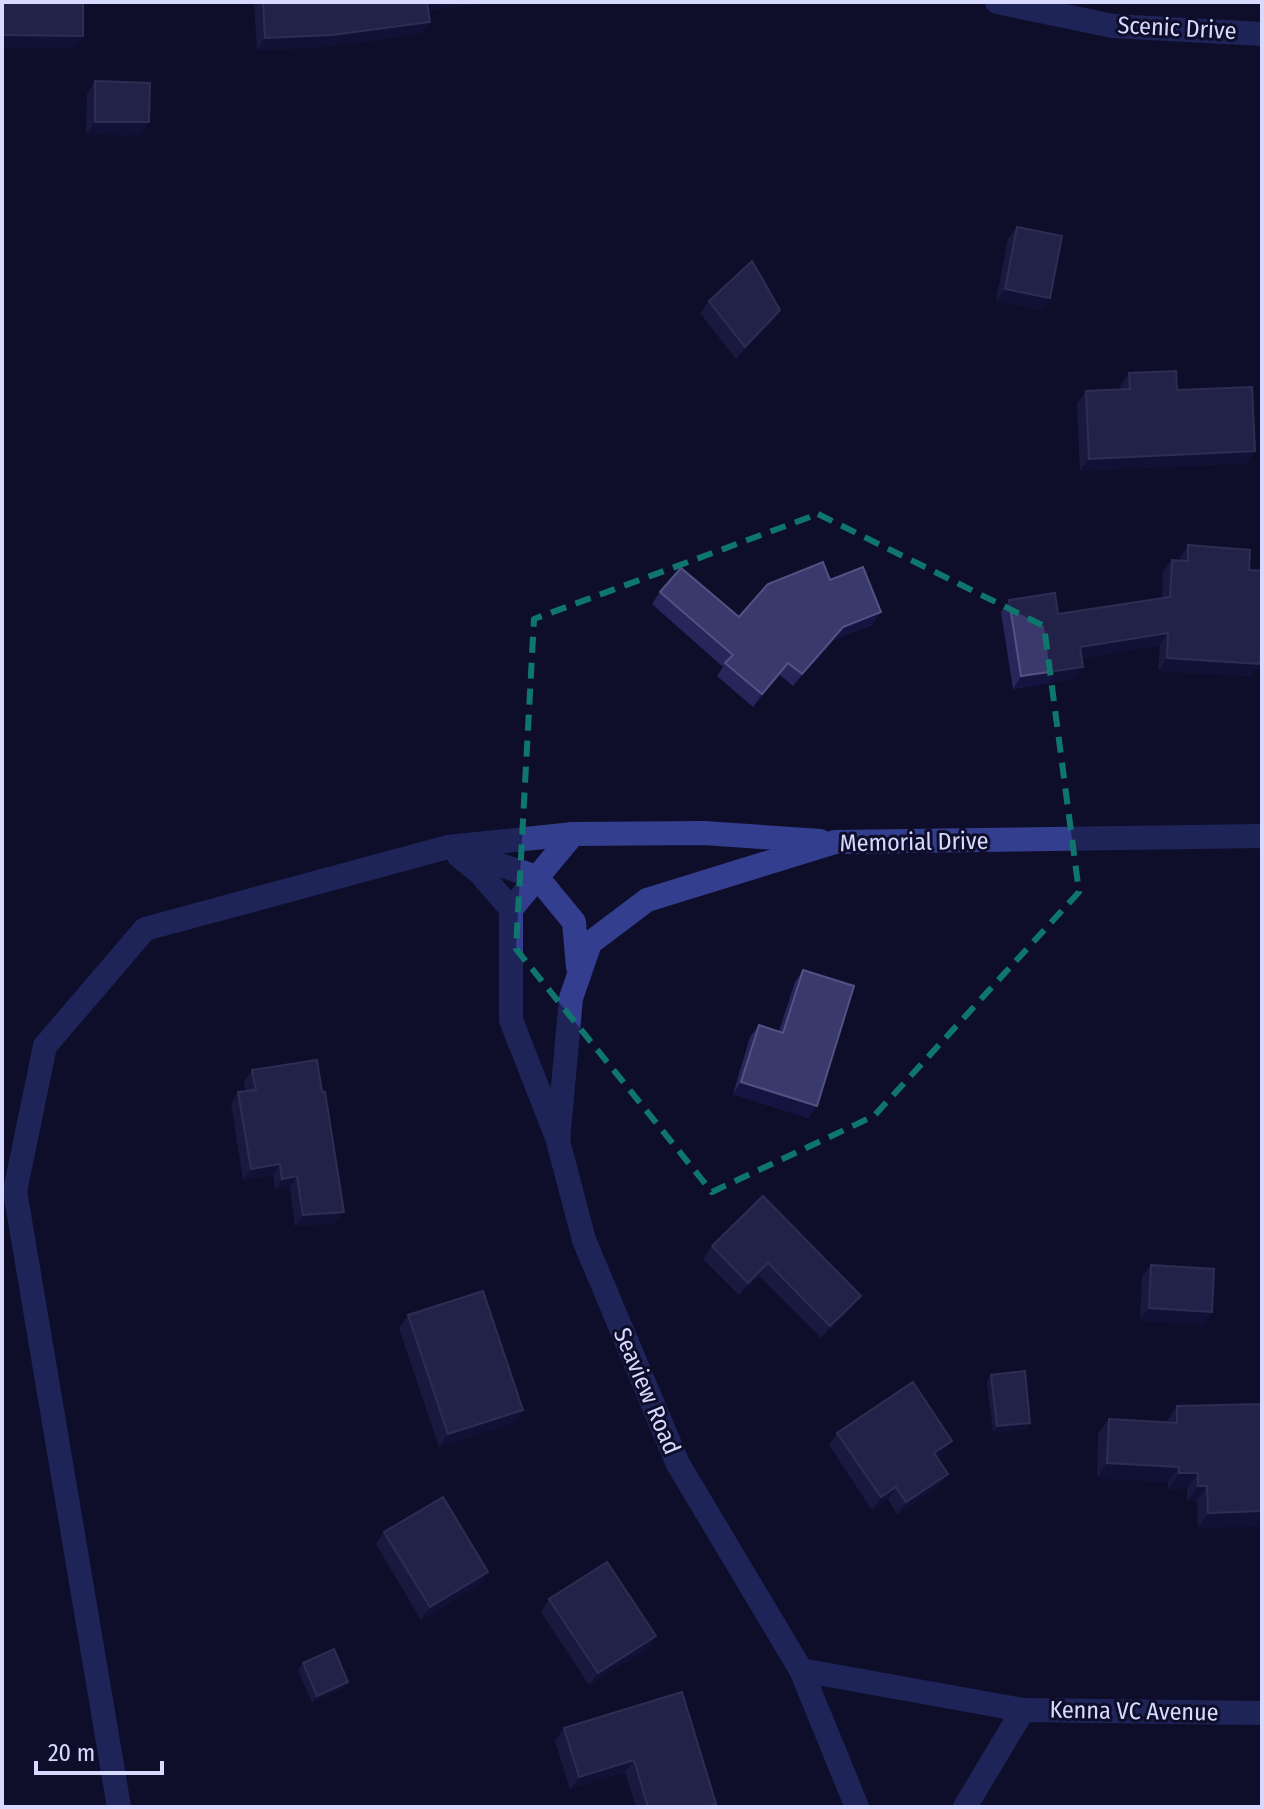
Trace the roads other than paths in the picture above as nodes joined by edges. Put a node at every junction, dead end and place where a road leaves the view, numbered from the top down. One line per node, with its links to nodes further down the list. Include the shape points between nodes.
1 (997, 2): 2 (street, Scenic Drive, via 1113,26)
2 (1262, 34)
3 (573, 834): 5 (street, via 704,833); 6 (street); 7 (street)
4 (1262, 836): 5 (street, Memorial Drive)
5 (835, 842): 9 (street, Memorial Drive, via 647,900)
6 (448, 847): 7 (street); 8 (street); 15 (street, via 145,929 45,1046 15,1191)
7 (537, 877): 8 (street); 10 (street, via 574,922)
8 (511, 909): 11 (street, via 511,1020)
9 (590, 943): 10 (street, Seaview Road)
10 (579, 975): 11 (street, Seaview Road, via 571,998)
11 (558, 1141): 12 (street, Seaview Road, via 584,1240 678,1464)
12 (801, 1670): 13 (street); 16 (street, Seaview Road)
13 (1023, 1710): 14 (street, Kenna VC Avenue); 17 (street, Kenna VC Avenue)
14 (1262, 1713)
15 (119, 1807)
16 (857, 1807)
17 (965, 1807)

